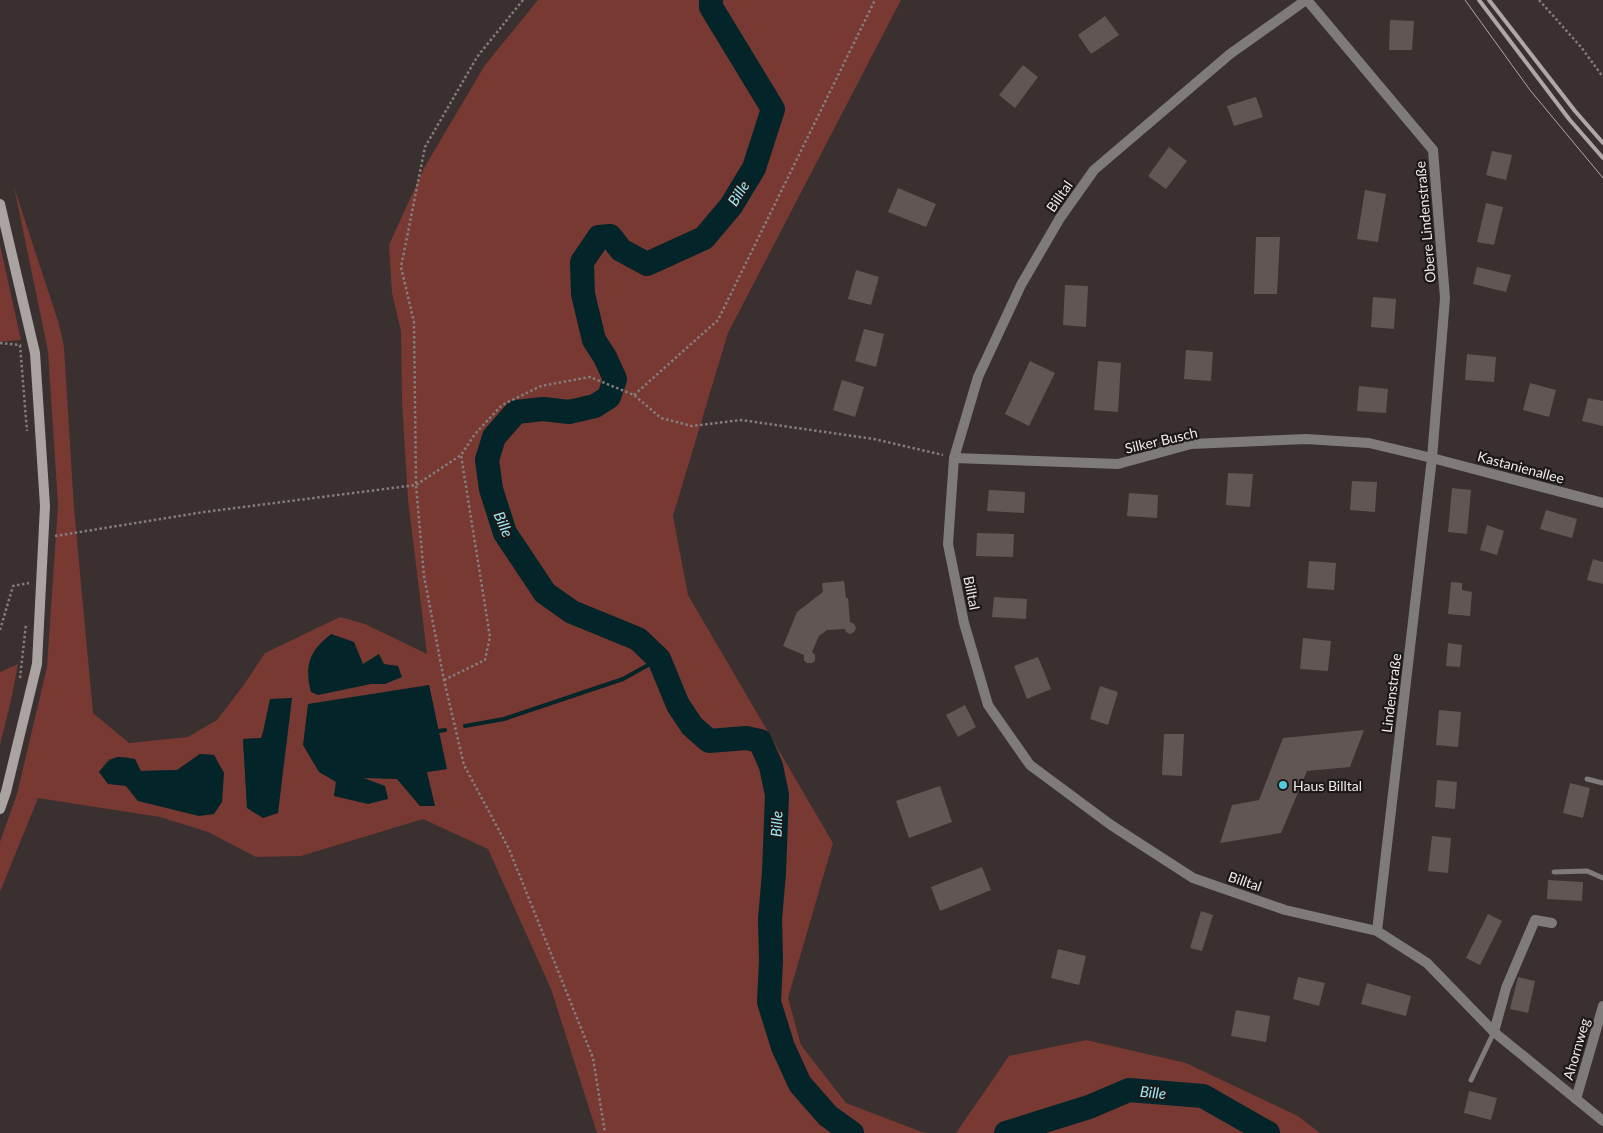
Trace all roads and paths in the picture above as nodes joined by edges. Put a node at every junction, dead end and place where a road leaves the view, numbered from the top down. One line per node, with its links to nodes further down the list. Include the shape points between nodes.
1 (523, 0): 13 (path, via 477,57 424,148 401,267 414,322)
2 (875, 0): 8 (path, via 718,320)
3 (1306, 0): 11 (street, Billtal, via 1230,54 1094,170 1060,218 1021,285 978,377); 12 (street, Obere Lindenstraße, via 1433,150 1445,298)
4 (1539, 0): 5 (path)
5 (1603, 77)
6 (0, 204): 15 (main road, via 35,353 45,506)
7 (0, 343): 9 (path, via 20,345)
8 (634, 395): 10 (path, via 590,376 541,386 502,405 475,434); 11 (path, via 662,418 692,426 741,420 874,439)
9 (27, 433)
10 (462, 455): 13 (path); 19 (path, via 490,637 485,660)
11 (954, 458): 12 (street, Silker Busch, via 1118,464 1191,444 1306,439 1369,443); 27 (street, Billtal, via 948,544 964,623 988,705 1030,765 1111,826 1193,878 1285,910)
12 (1432, 458): 14 (street, Kastanienallee); 27 (street, Lindenstraße)
13 (416, 486): 15 (path, via 204,512); 19 (path, via 424,576)
14 (1603, 503)
15 (43, 537): 23 (main road, via 37,664)
16 (29, 592): 18 (path, via 29,583 13,586)
17 (26, 619): 20 (path)
18 (0, 630)
19 (444, 680): 33 (path, via 464,765 509,849 593,1058)
20 (19, 684)
21 (1587, 780): 22 (lane)
22 (1603, 783)
23 (0, 809)
24 (1554, 872): 25 (lane, via 1587,871)
25 (1603, 878)
26 (1552, 923): 29 (street, via 1535,920 1506,988)
27 (1377, 931): 29 (street, Billtal, via 1427,963)
28 (1603, 1006): 31 (street, Ahornweg)
29 (1494, 1032): 30 (lane); 31 (street, Billtal)
30 (1471, 1080)
31 (1576, 1099): 32 (street, Billtal)
32 (1603, 1121)
33 (605, 1133)

